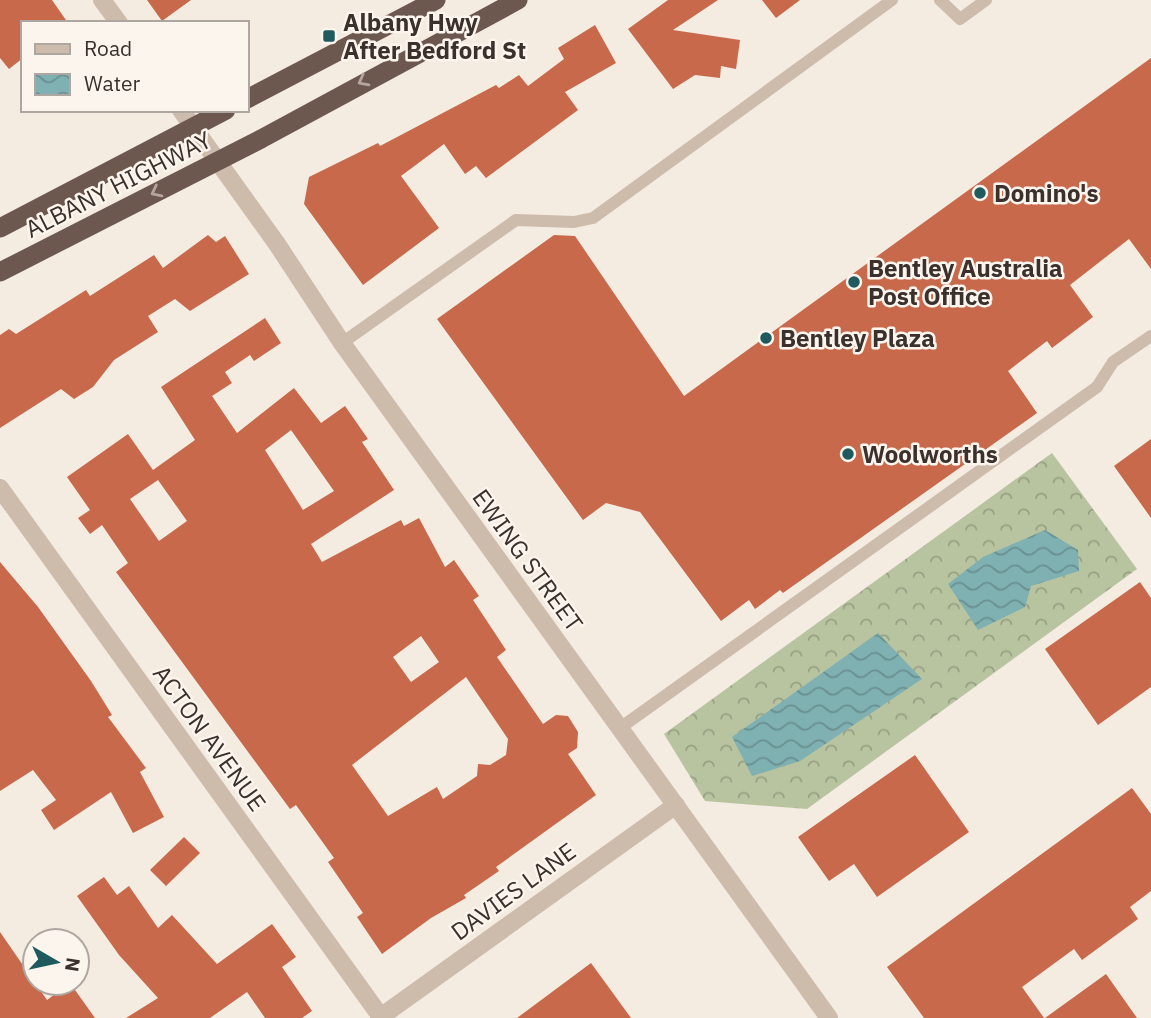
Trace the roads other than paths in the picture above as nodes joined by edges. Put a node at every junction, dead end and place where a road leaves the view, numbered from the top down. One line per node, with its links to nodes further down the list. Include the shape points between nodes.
1 (102, 0): 7 (street)
2 (436, 0): 8 (highway)
3 (518, 0): 12 (highway, ALBANY HIGHWAY, one-way to 12)
4 (892, 0): 16 (lane, via 593,218 574,222 516,220)
5 (940, 0): 6 (lane, via 960,19)
6 (986, 0)
7 (117, 21)
8 (248, 98)
9 (182, 112): 11 (street, EWING STREET)
10 (222, 112): 11 (highway, ALBANY HIGHWAY)
11 (193, 127): 12 (street, EWING STREET); 13 (highway, ALBANY HIGHWAY)
12 (217, 161): 14 (highway, ALBANY HIGHWAY, one-way to 14); 16 (street, EWING STREET)
13 (0, 228)
14 (0, 272)
15 (1151, 335): 18 (lane, via 1113,362 1097,387)
16 (342, 343): 18 (street, EWING STREET)
17 (0, 488): 20 (street, ACTON AVENUE)
18 (620, 728): 19 (street, EWING STREET)
19 (676, 805): 20 (street, DAVIES LANE); 21 (street, EWING STREET)
20 (380, 1017)
21 (829, 1018)

